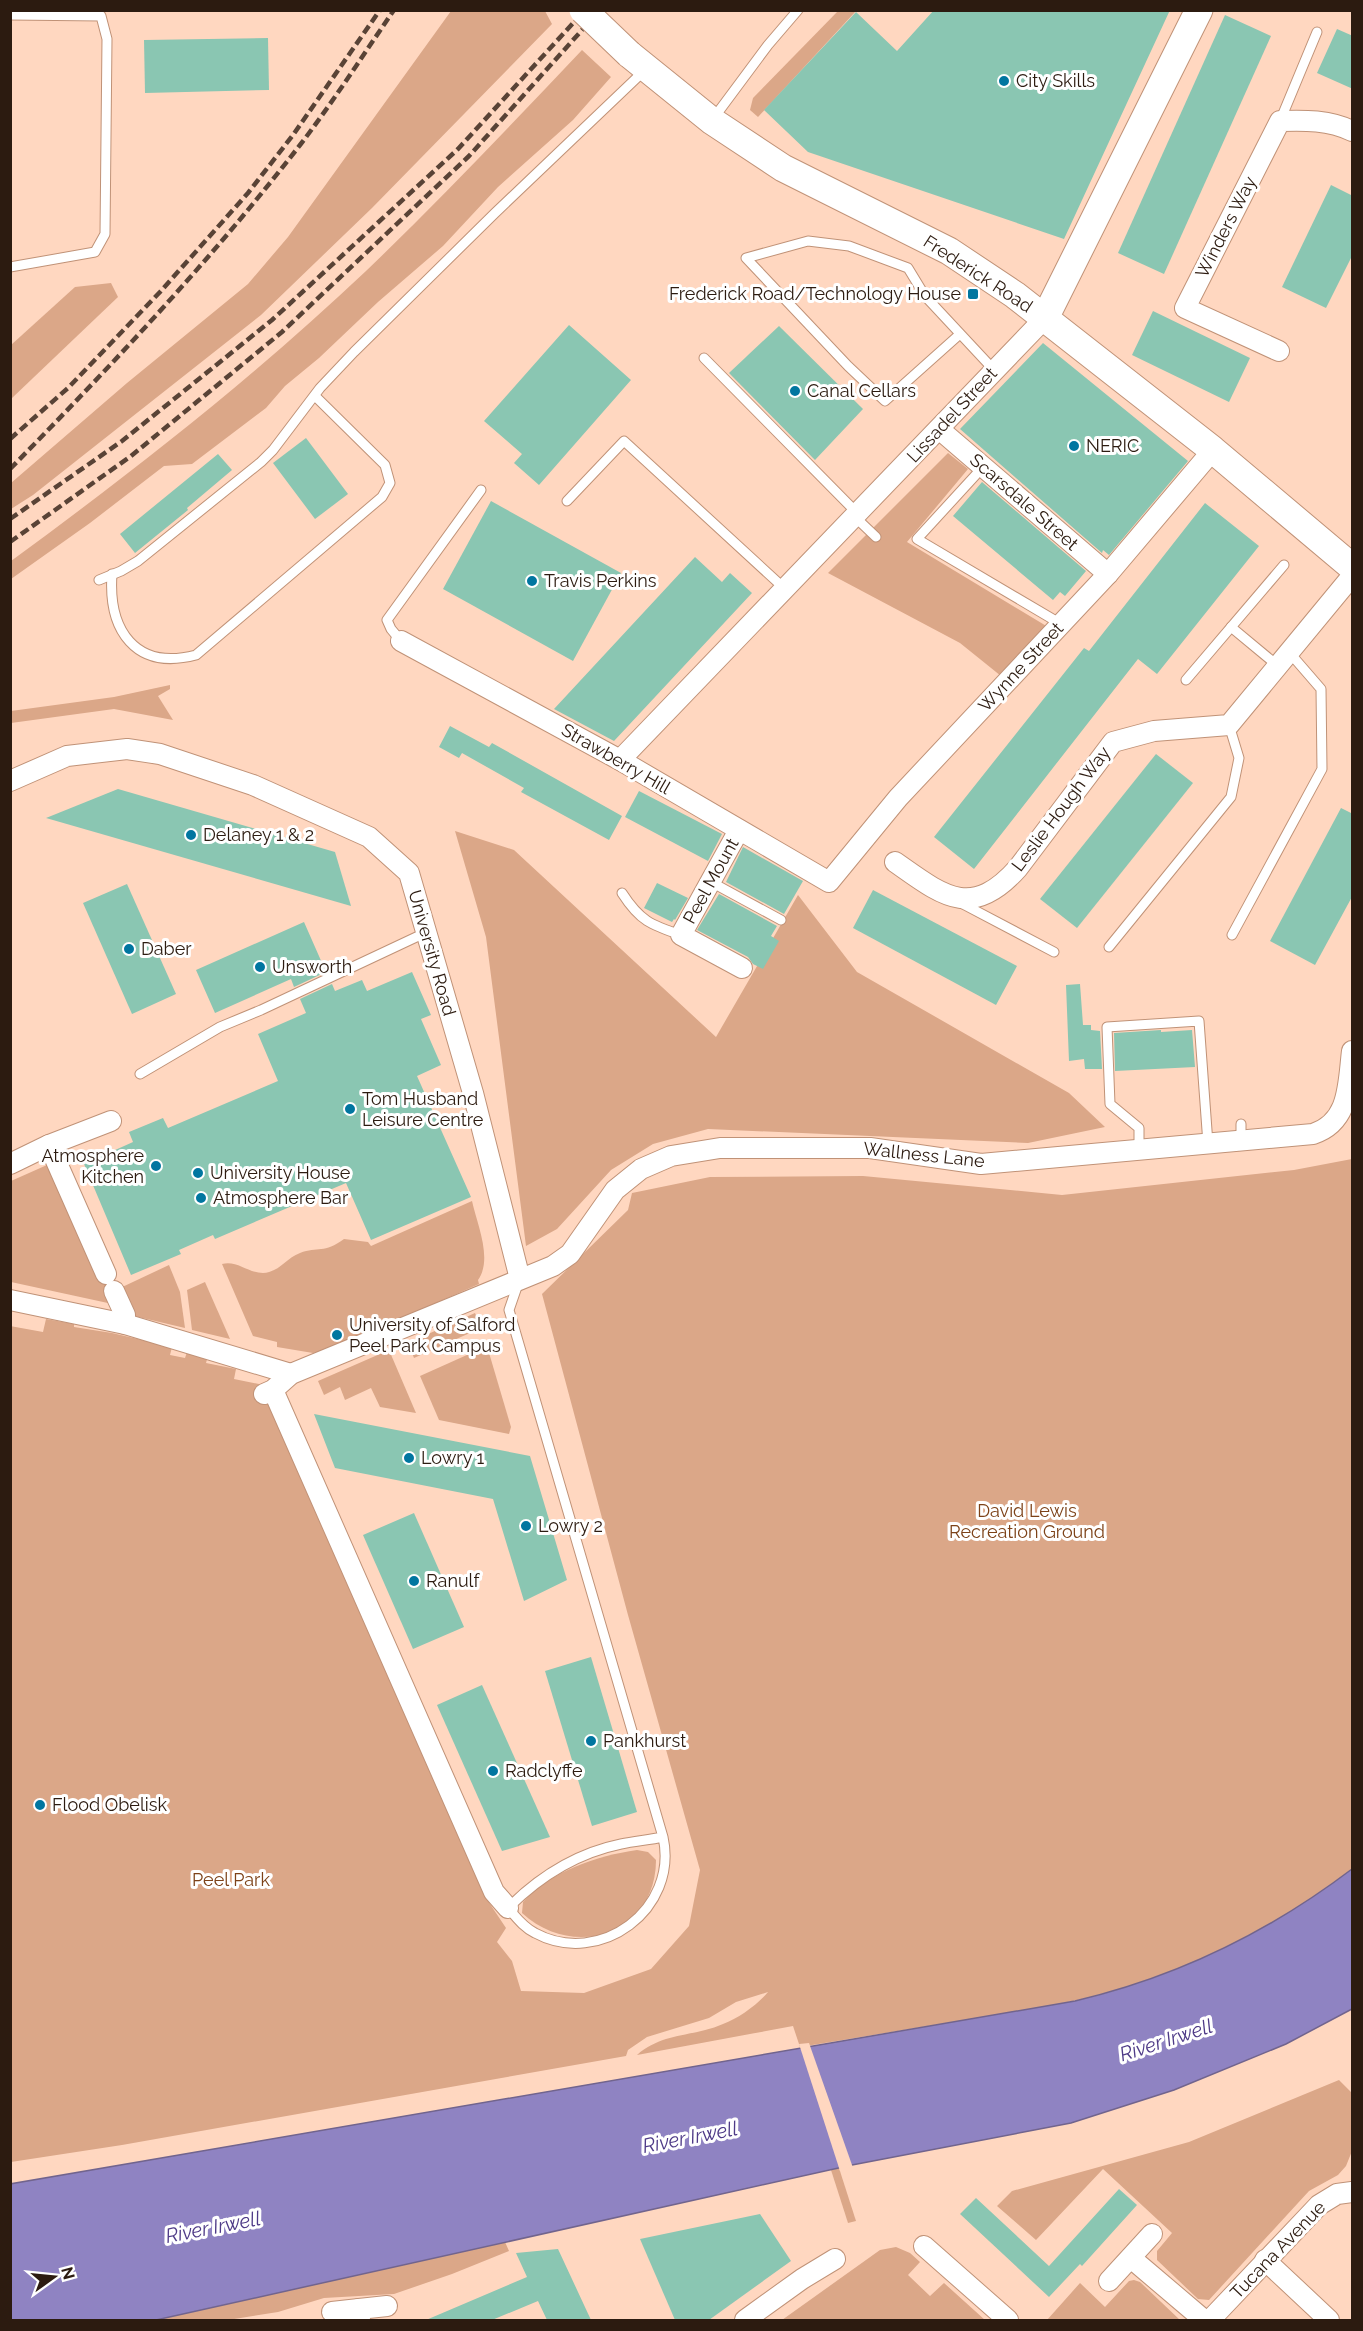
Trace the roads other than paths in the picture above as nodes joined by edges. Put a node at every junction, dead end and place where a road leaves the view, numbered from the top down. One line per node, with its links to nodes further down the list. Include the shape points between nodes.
1 (583, 10): 6 (main road, Frederick Road, bridge)
2 (798, 10): 8 (lane, via 777,34)
3 (1199, 10): 11 (main road, Lissadel Street)
4 (10, 15): 10 (lane, via 101,16 107,39 105,234 95,252)
5 (1317, 32): 7 (lane)
6 (638, 62): 8 (main road, Frederick Road); 16 (lane)
7 (1280, 121): 9 (street, via 1307,120); 13 (street, Winders Way, via 1185,308)
8 (721, 127): 11 (main road, Frederick Road, via 783,168 949,251)
9 (1353, 131)
10 (10, 267)
11 (1046, 318): 15 (street, Lissadel Street); 18 (main road, Frederick Road)
12 (960, 334): 12 (lane, via 925,296 908,268 886,259 849,246 808,241 746,258 885,401); 15 (lane)
13 (1279, 351)
14 (704, 358): 22 (lane)
15 (994, 370): 17 (street, Lissadel Street)
16 (315, 396): 26 (lane, via 261,462 138,561); 26 (lane, via 385,465 390,483 382,497 196,655 165,659 143,652 128,639 113,610)
17 (939, 429): 19 (street, Scarsdale Street); 22 (street, Lissadel Street)
18 (1213, 450): 25 (main road, Frederick Road); 27 (street, Wynne Street)
19 (982, 466): 27 (street, Scarsdale Street); 31 (lane, via 916,539)
20 (481, 490): 33 (lane, via 387,620)
21 (567, 501): 30 (lane, via 624,441)
22 (856, 516): 23 (lane); 30 (street, Lissadel Street)
23 (876, 537)
24 (1284, 565): 32 (lane)
25 (1353, 567)
26 (112, 574): 29 (lane)
27 (1108, 574): 31 (street, Wynne Street)
28 (1353, 576): 34 (street)
29 (99, 579)
30 (785, 589): 37 (street, Lissadel Street)
31 (1061, 624): 42 (street, Wynne Street, via 898,798)
32 (1231, 627): 34 (lane); 35 (lane)
33 (401, 640): 37 (street, Strawberry Hill)
34 (1284, 659): 36 (street); 48 (lane, via 1321,689 1322,769)
35 (1186, 680)
36 (1229, 725): 44 (street, Leslie Hough Way, via 1154,731 1113,742 1003,885 968,898); 49 (lane, via 1239,758 1231,797)
37 (620, 760): 39 (street, Strawberry Hill)
38 (10, 781): 46 (street, University Road, via 67,756 127,749 160,754 253,785 369,837 409,873)
39 (739, 830): 41 (street, Peel Mount); 42 (street, Strawberry Hill)
40 (895, 862): 44 (street)
41 (711, 882): 45 (lane); 47 (street, Peel Mount)
42 (829, 882)
43 (622, 893): 47 (lane, via 649,924)
44 (952, 898): 50 (lane)
45 (781, 920)
46 (427, 932): 53 (lane, via 220,1027); 59 (street, University Road)
47 (681, 935): 51 (street, Peel Mount)
48 (1232, 935)
49 (1109, 947)
50 (1054, 952)
51 (742, 968)
52 (1353, 1051): 55 (street, Wallness Lane, via 1347,1099 1330,1126 1313,1134 1241,1132)
53 (140, 1074)
54 (111, 1121): 56 (street)
55 (1208, 1144): 57 (street, Wallness Lane); 57 (lane, via 1199,1021 1107,1027 1110,1104 1139,1128)
56 (49, 1145): 58 (street); 61 (street)
57 (1139, 1150): 59 (street, Wallness Lane, via 981,1164 870,1148 720,1148 671,1156 641,1169 615,1190 570,1254 553,1266)
58 (10, 1164)
59 (520, 1279): 62 (street, Wallness Lane); 63 (lane, via 509,1310)
60 (10, 1300): 61 (street)
61 (125, 1324): 62 (street)
62 (291, 1374): 64 (street, Wallness Lane, via 269,1392 494,1892)
63 (663, 1838): 64 (lane, via 622,1844 572,1860 538,1881); 64 (lane, via 665,1867 656,1896 637,1920 611,1936 580,1943 549,1939 522,1924)
64 (508, 1908)
65 (1353, 2192): 70 (street, Tucana Avenue, via 1337,2194 1319,2205)
66 (1152, 2234): 68 (street)
67 (924, 2246): 76 (street)
68 (1131, 2258): 71 (street); 77 (street)
69 (835, 2259): 75 (street)
70 (1265, 2260): 78 (street, Tucana Avenue); 79 (street)
71 (1109, 2281)
72 (387, 2306): 74 (street)
73 (332, 2312): 74 (street)
74 (359, 2315)
75 (745, 2320)
76 (1008, 2320)
77 (1204, 2320)
78 (1210, 2320)
79 (1329, 2320)

